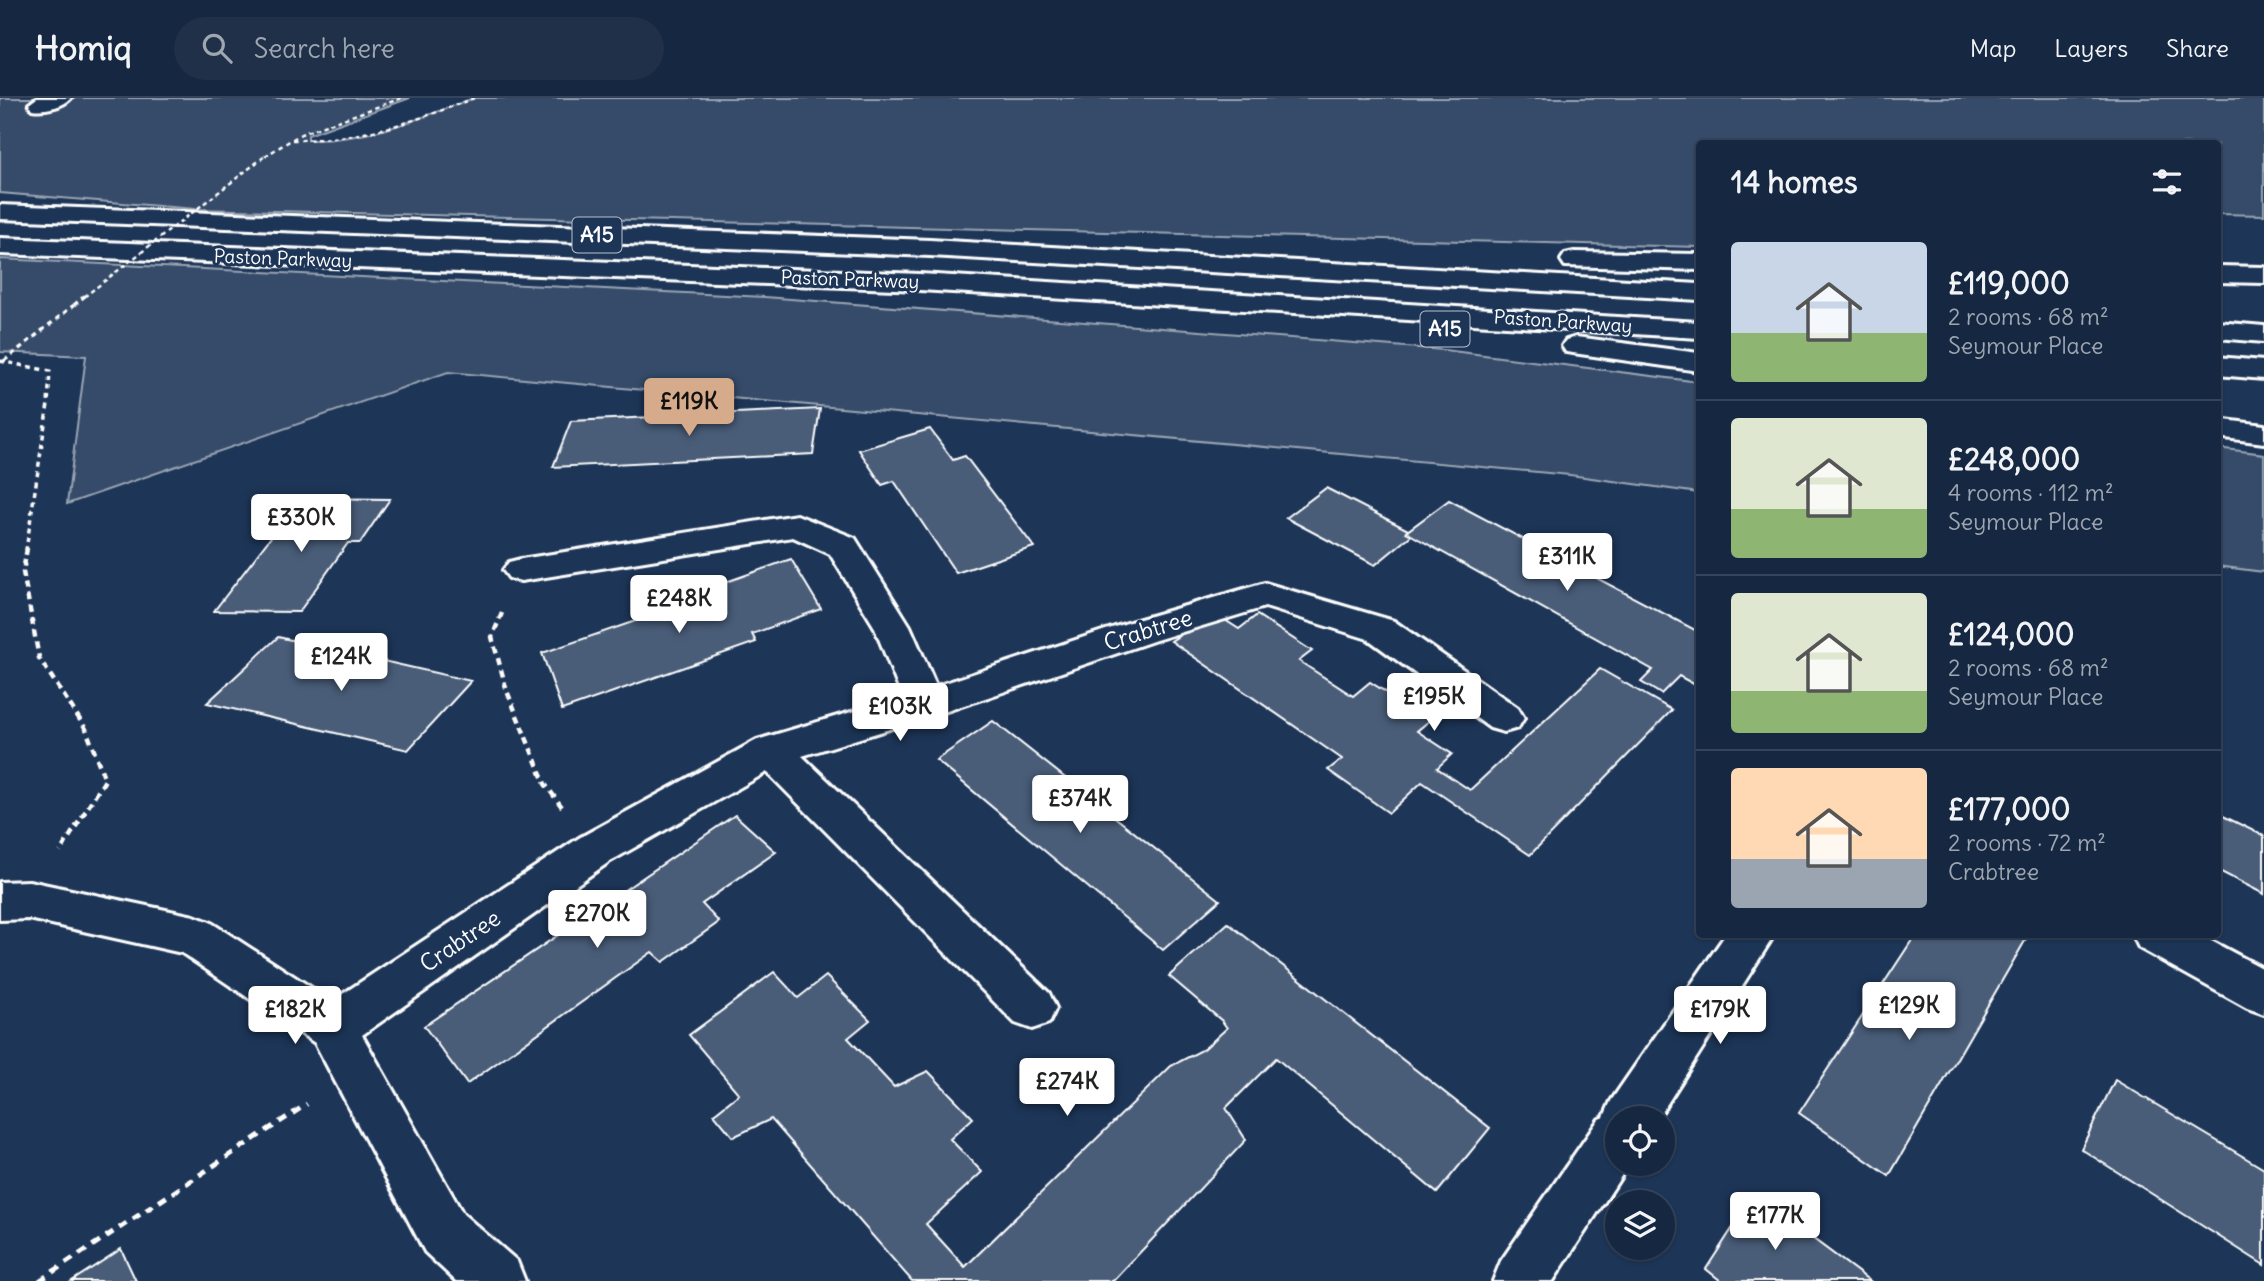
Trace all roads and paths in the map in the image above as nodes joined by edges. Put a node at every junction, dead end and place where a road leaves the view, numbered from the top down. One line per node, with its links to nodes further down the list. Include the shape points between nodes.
1 (402, 98): 3 (path)
2 (474, 98): 3 (path, via 370,135)
3 (292, 139): 15 (path, bridge)
4 (0, 212): 6 (main road, Paston Parkway / A15)
5 (0, 246): 11 (main road, Paston Parkway / A15)
6 (1194, 262): 7 (main road, A15); 10 (main road, Paston Parkway / A15)
7 (1696, 262)
8 (2221, 274): 9 (main road)
9 (2264, 275)
10 (1696, 292)
11 (1190, 296): 12 (main road, Paston Parkway / A15); 16 (main road, A15)
12 (1696, 330)
13 (2221, 330): 14 (main road)
14 (2264, 334)
15 (2, 361): 26 (path, via 50,371 23,572 39,658 86,729 105,780)
16 (1696, 362)
17 (2221, 366): 18 (main road)
18 (2264, 370)
19 (2221, 429): 20 (main road)
20 (2264, 434)
21 (521, 570): 22 (main road, via 797,526 843,546 892,626); 25 (path, via 492,637 507,691 545,784)
22 (924, 704): 23 (main road, Crabtree, via 1265,595 1381,630); 24 (main road, Crabtree)
23 (1504, 718)
24 (771, 751): 25 (main road, Crabtree); 30 (main road)
25 (594, 850): 31 (main road, Crabtree)
26 (15, 901): 31 (main road, via 194,936)
27 (1749, 938): 33 (main road)
28 (2162, 938): 29 (main road)
29 (2264, 993)
30 (1032, 1008)
31 (332, 1028): 32 (main road)
32 (356, 1072): 35 (path); 36 (main road, via 444,1233)
33 (1637, 1106)
34 (1605, 1155): 37 (main road)
35 (39, 1281)
36 (497, 1281)
37 (1521, 1281)

